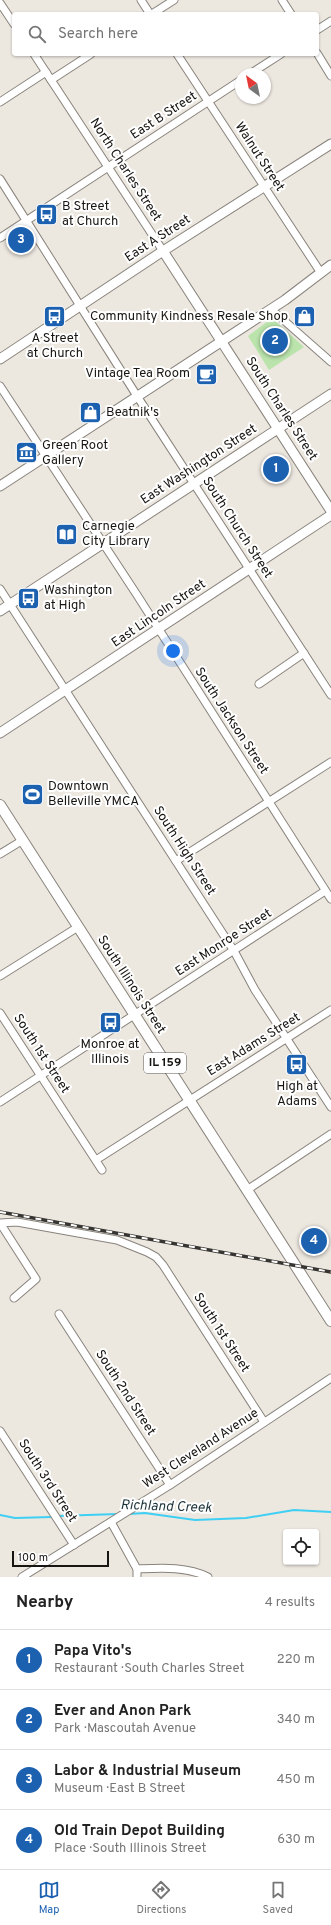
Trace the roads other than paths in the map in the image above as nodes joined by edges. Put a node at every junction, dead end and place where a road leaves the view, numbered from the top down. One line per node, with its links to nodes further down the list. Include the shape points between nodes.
1 (141, 0): 5 (street)
2 (174, 0): 6 (street)
3 (282, 0): 7 (street)
4 (0, 3): 8 (street)
5 (150, 12)
6 (154, 12)
7 (291, 12)
8 (12, 21)
9 (331, 21): 10 (street)
10 (319, 29)
11 (35, 56): 17 (street, North Charles Street)
12 (88, 56): 19 (street)
13 (177, 56): 22 (street, Walnut Street)
14 (278, 56): 16 (street)
15 (319, 56): 18 (street)
16 (259, 68)
17 (46, 72): 19 (street, North Charles Street); 21 (street)
18 (331, 76)
19 (51, 80): 24 (street, North Charles Street)
20 (235, 84): 22 (street, East B Street)
21 (0, 102)
22 (208, 102): 24 (street, East B Street); 26 (street, Walnut Street)
23 (331, 144): 26 (street, East A Street)
24 (108, 167): 27 (street, East B Street); 29 (street, North Charles Street)
25 (0, 179): 27 (street, South Church Street)
26 (264, 187): 29 (street, East A Street); 31 (street, Walnut Street)
27 (26, 221): 28 (street, East B Street); 32 (street, South Church Street)
28 (0, 238)
29 (163, 251): 32 (street, East A Street); 34 (street, North Charles Street)
30 (331, 265): 31 (street)
31 (321, 273): 33 (street)
32 (80, 306): 35 (street, East A Street); 39 (street, South Church Street)
33 (271, 309): 34 (street); 36 (street)
34 (221, 341): 39 (street); 40 (street, South Charles Street)
35 (0, 359)
36 (331, 362)
37 (0, 386): 41 (street, South Jackson Street)
38 (331, 394): 40 (street, East Washington Street)
39 (137, 396): 41 (street); 42 (street, South Church Street)
40 (278, 429): 42 (street, East Washington Street); 44 (street, South Charles Street)
41 (45, 456): 43 (street); 46 (street, South Jackson Street)
42 (194, 484): 46 (street, East Washington Street); 47 (street, South Church Street)
43 (0, 486)
44 (331, 511)
45 (331, 515): 47 (street, East Lincoln Street)
46 (103, 544): 49 (street, East Washington Street); 51 (street, South Jackson Street)
47 (249, 568): 51 (street, East Lincoln Street); 52 (street, South Church Street)
48 (0, 589): 49 (street, South High Street)
49 (10, 604): 50 (street, East Washington Street); 54 (street, South High Street)
50 (0, 611)
51 (158, 630): 54 (street, East Lincoln Street); 58 (street, South Jackson Street)
52 (304, 654): 53 (street); 55 (street, South Church Street)
53 (259, 684)
54 (66, 690): 56 (street, East Lincoln Street); 62 (street, South High Street)
55 (331, 695)
56 (0, 733)
57 (331, 762): 58 (street)
58 (269, 802): 62 (street); 63 (street, South Jackson Street)
59 (0, 805): 60 (main road, South Illinois Street / IL 159)
60 (23, 840): 61 (street); 65 (main road, South Illinois Street / IL 159)
61 (0, 854)
62 (176, 861): 66 (street, South High Street)
63 (325, 891): 64 (street, South Jackson Street); 66 (street, East Monroe Street)
64 (331, 898)
65 (78, 926): 67 (street); 70 (main road, South Illinois Street / IL 159)
66 (234, 951): 70 (street, East Monroe Street); 71 (street, South High Street)
67 (0, 976)
68 (331, 1010): 71 (street, East Adams Street)
69 (0, 1013): 72 (street, South 1st Street)
70 (135, 1015): 72 (street, East Monroe Street); 73 (main road, South Illinois Street / IL 159)
71 (286, 1040): 73 (street, East Adams Street); 75 (street, South High Street)
72 (41, 1076): 74 (street, East Monroe Street); 77 (street, South 1st Street)
73 (189, 1100): 77 (street, East Adams Street); 79 (main road, South Illinois Street / IL 159)
74 (0, 1102)
75 (331, 1107)
76 (331, 1134): 79 (street)
77 (96, 1160): 78 (street, South 1st Street)
78 (102, 1170)
79 (247, 1190): 83 (main road, South Illinois Street / IL 159)
80 (0, 1223): 81 (street, via 36,1279); 85 (street, South 1st Street, via 17,1222 117,1240 156,1257)
81 (14, 1298)
82 (59, 1314): 87 (street, South 2nd Street)
83 (331, 1321)
84 (331, 1378): 85 (street, West Cleveland Avenue)
85 (264, 1422): 87 (street, West Cleveland Avenue)
86 (0, 1431): 89 (street, South 3rd Street)
87 (170, 1485): 88 (street, West Cleveland Avenue)
88 (112, 1522): 89 (street, West Cleveland Avenue); 90 (street)
89 (74, 1545): 91 (street, West Cleveland Avenue)
90 (137, 1569): 92 (street); 93 (street, via 179,1569)
91 (22, 1577)
92 (137, 1577)
93 (208, 1577)

